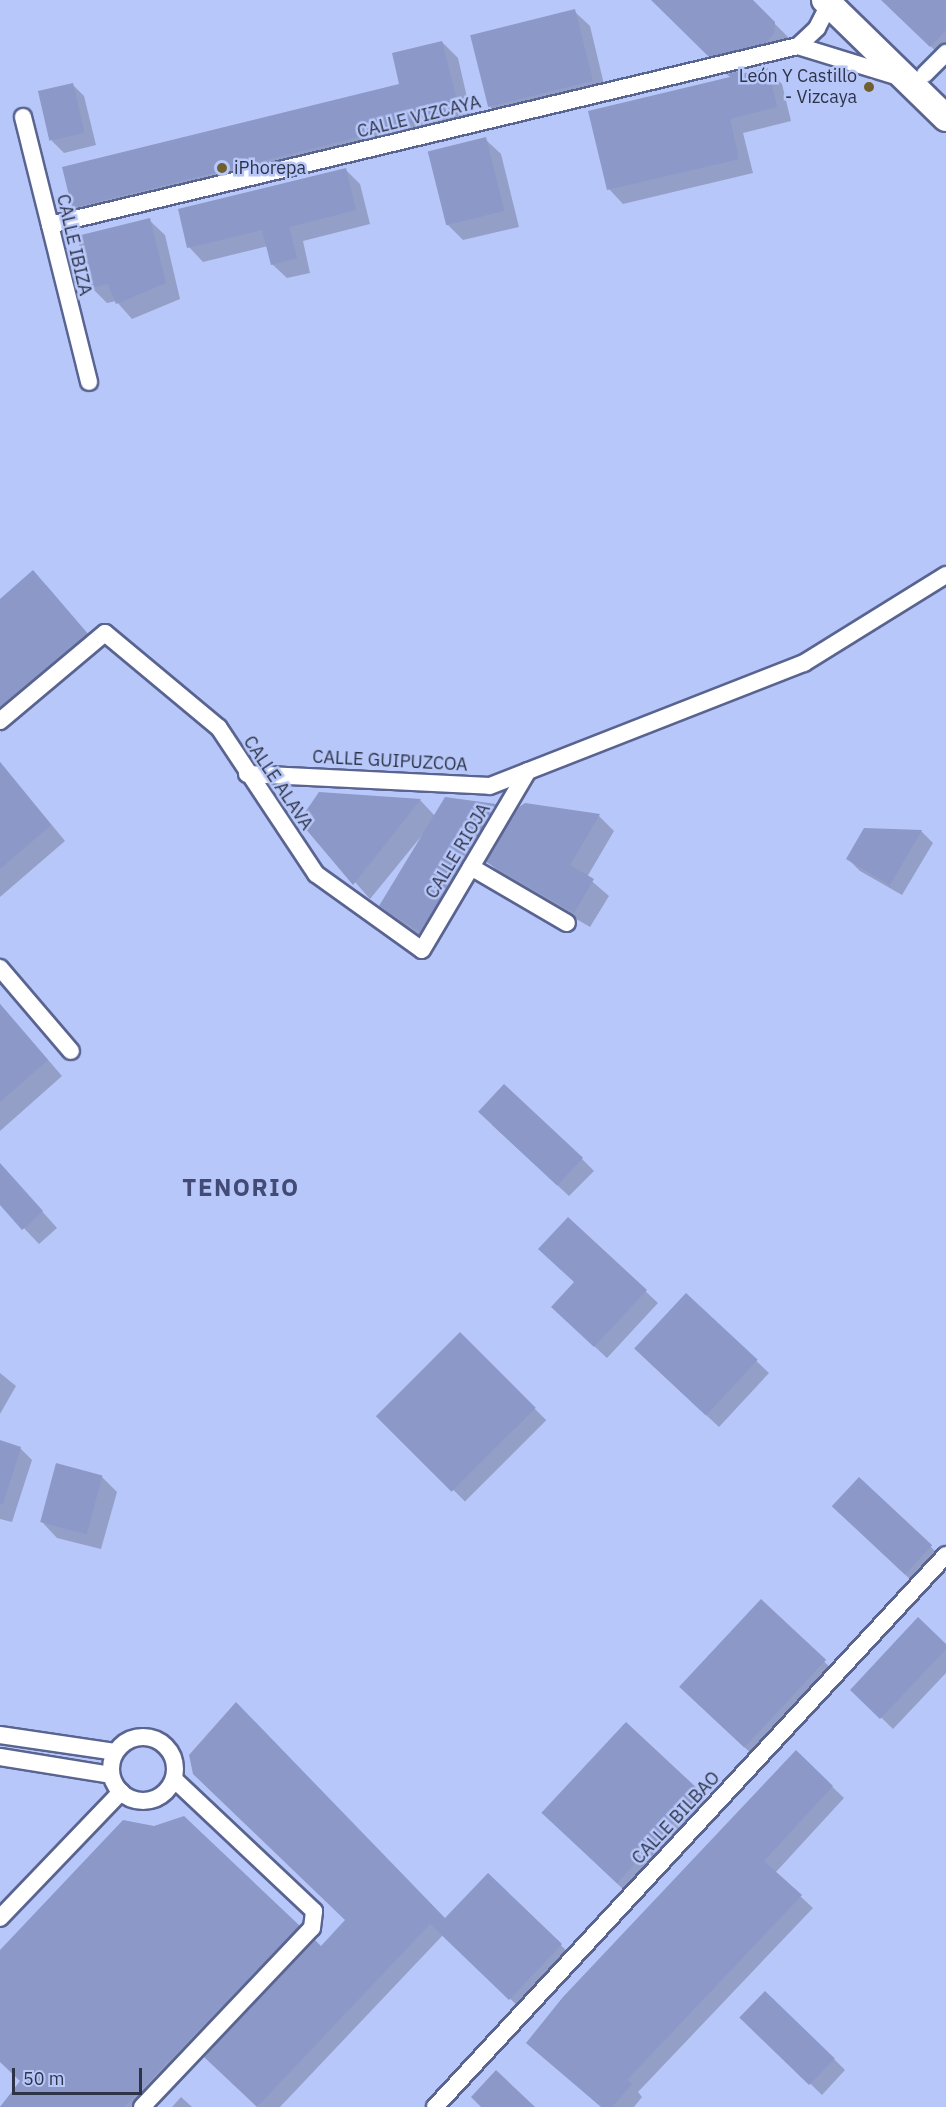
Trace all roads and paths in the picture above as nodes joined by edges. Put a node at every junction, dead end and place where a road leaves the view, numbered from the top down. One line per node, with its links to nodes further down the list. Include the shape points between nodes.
1 (834, 1): 2 (street); 6 (main road)
2 (817, 28): 3 (street); 5 (street)
3 (798, 46): 5 (street); 10 (street, CALLE VIZCAYA)
4 (946, 53): 6 (street)
5 (834, 57): 6 (street)
6 (916, 77): 7 (main road); 9 (main road)
7 (946, 94)
8 (23, 117): 10 (street, CALLE IBIZA)
9 (946, 118)
10 (50, 225): 11 (street, CALLE IBIZA)
11 (88, 382)
12 (946, 575): 14 (street, CALLE GUIPUZCOA, via 804,663)
13 (0, 721): 15 (street, CALLE ALAVA, via 105,633 219,728)
14 (528, 771): 15 (street, CALLE GUIPUZCOA, via 490,786); 16 (street, CALLE RIOJA)
15 (247, 774): 18 (street, CALLE ALAVA, via 316,874)
16 (471, 867): 17 (street); 18 (street, CALLE RIOJA)
17 (567, 923)
18 (422, 950)
19 (0, 968): 20 (street)
20 (71, 1051)
21 (946, 1555): 30 (street, CALLE BILBAO)
22 (0, 1736): 23 (street)
23 (116, 1752): 25 (street); 26 (street, via 134,1738 157,1739 173,1756)
24 (0, 1757): 25 (street)
25 (111, 1775): 27 (street)
26 (174, 1779): 27 (street, via 168,1790 151,1800 132,1799); 29 (street, via 314,1911 312,1928)
27 (121, 1792): 28 (street)
28 (0, 1918)
29 (142, 2107)
30 (435, 2107)

